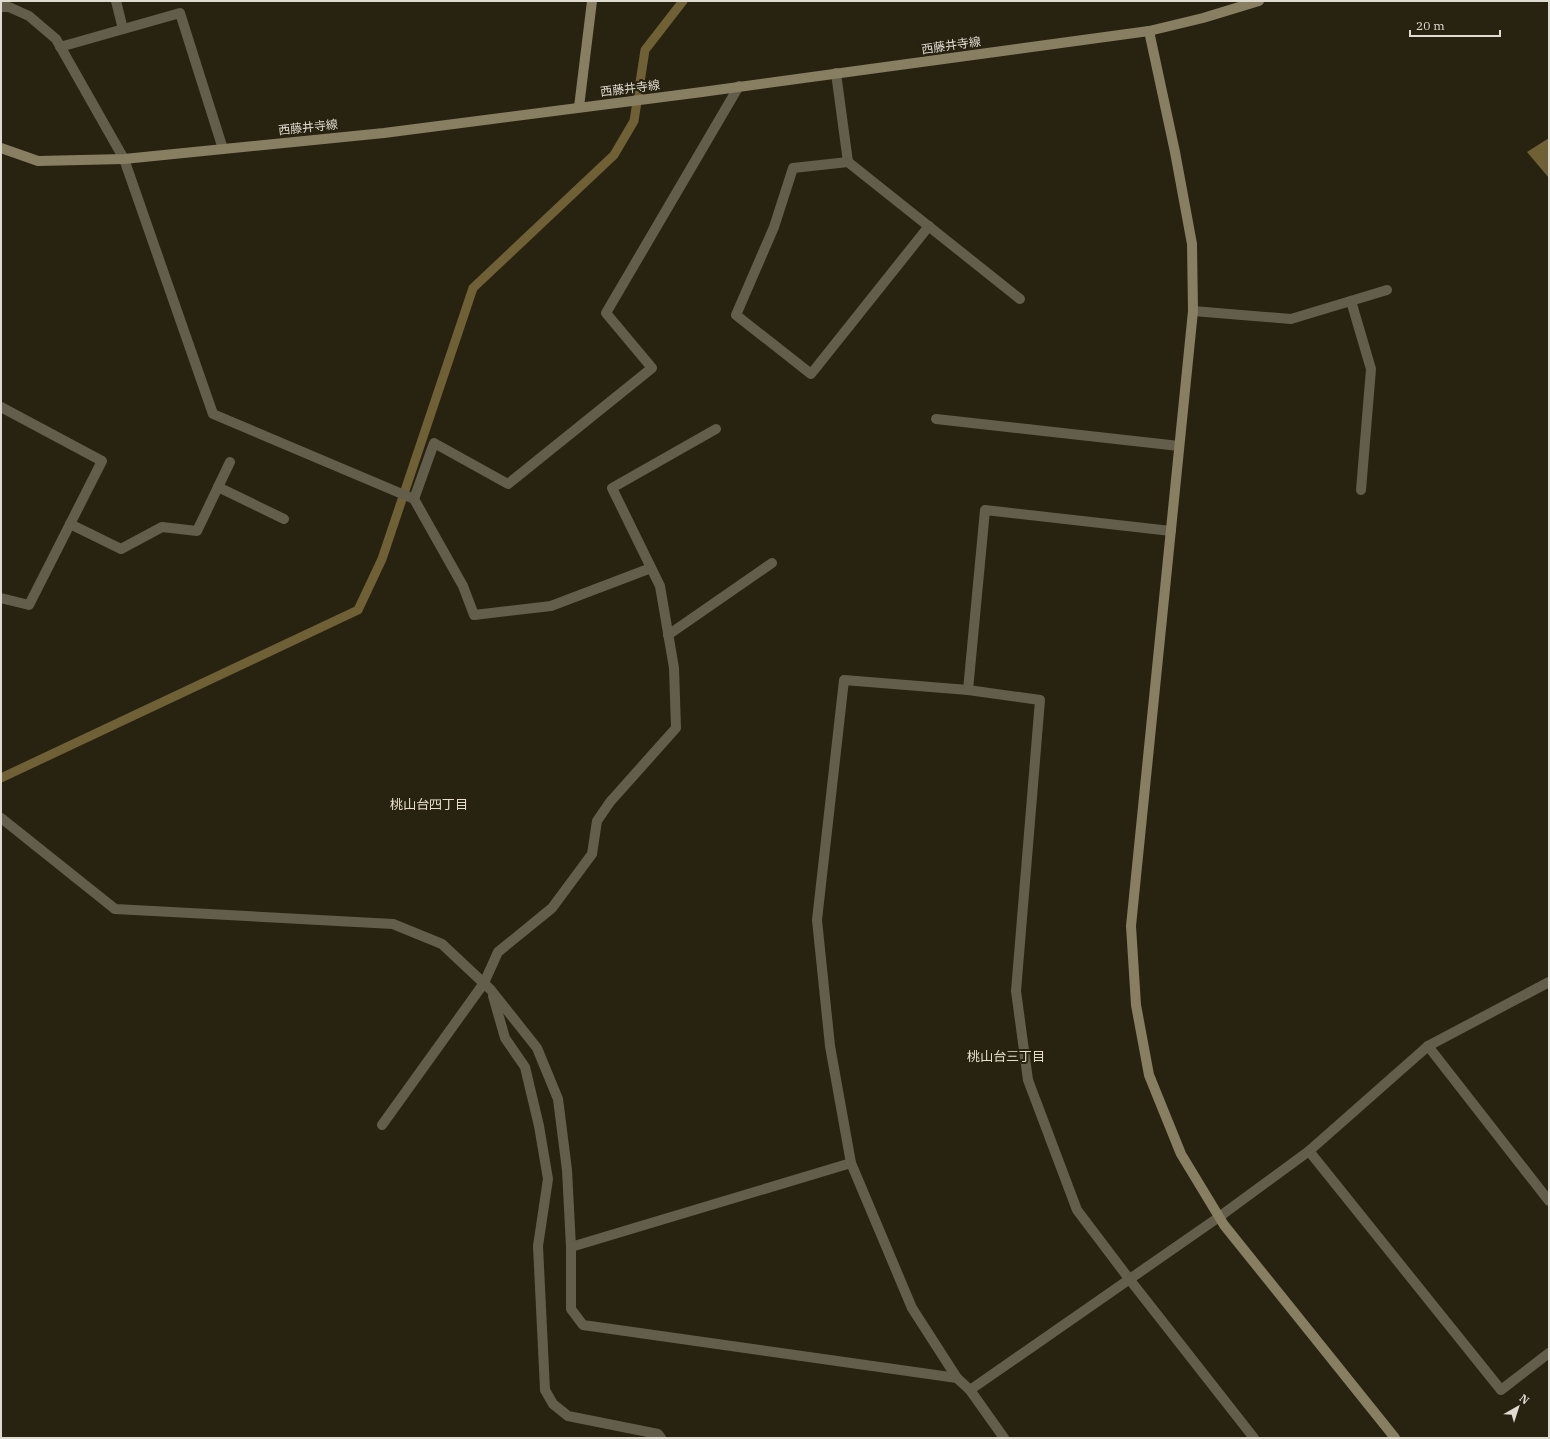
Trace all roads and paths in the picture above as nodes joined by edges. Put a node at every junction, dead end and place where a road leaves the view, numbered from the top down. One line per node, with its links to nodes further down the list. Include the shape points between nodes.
1 (116, 1): 5 (street)
2 (592, 1): 10 (street)
3 (1259, 1): 6 (street, 西藤井寺線)
4 (1, 7): 7 (street, via 9,7 29,16 56,39)
5 (123, 29): 7 (street); 12 (street, via 180,13)
6 (1149, 31): 8 (street, 西藤井寺線); 19 (street, via 1192,244)
7 (60, 47): 13 (street)
8 (836, 73): 9 (street, 西藤井寺線); 14 (street)
9 (740, 86): 10 (street, 西藤井寺線); 27 (street, via 606,313 652,368 508,484 434,443)
10 (580, 107): 12 (street, 西藤井寺線, via 384,133)
11 (1, 148): 13 (street, 西藤井寺線, via 38,161)
12 (223, 149): 13 (street, 西藤井寺線)
13 (124, 160): 27 (street, via 213,414)
14 (848, 162): 15 (street); 15 (street, via 793,168 774,227 736,315 811,374)
15 (929, 226): 17 (street)
16 (1387, 290): 18 (street)
17 (1020, 299)
18 (1351, 301): 19 (street, via 1291,319); 26 (street, via 1371,369)
19 (1193, 311): 23 (street)
20 (1, 407): 29 (street, via 102,461)
21 (936, 419): 23 (street)
22 (716, 429): 32 (street, via 612,488)
23 (1179, 446): 30 (street)
24 (230, 462): 25 (street)
25 (218, 487): 28 (street); 29 (street, via 197,531 162,527 122,549)
26 (1361, 490)
27 (414, 499): 32 (street, via 463,586 474,615 551,606)
28 (284, 519)
29 (70, 524): 33 (street, via 29,605)
30 (1171, 531): 35 (street, via 985,510); 44 (street, via 1131,926 1136,1005 1152,1082 1181,1154)
31 (772, 563): 34 (street)
32 (651, 568): 34 (street, via 660,586)
33 (1, 598)
34 (668, 635): 38 (street, via 674,668 676,728 610,802 598,821 592,854 552,908 498,952)
35 (968, 690): 42 (street, via 844,680 817,920 830,1046); 46 (street, via 1040,700 1016,991 1028,1080 1077,1210)
36 (1, 818): 38 (street, via 115,909 393,924 442,944)
37 (1549, 982): 39 (street)
38 (487, 987): 40 (street); 45 (street, via 537,1048 558,1099); 50 (street, via 505,1038 525,1067 548,1178 538,1246 545,1390 553,1404 568,1416 658,1434)
39 (1428, 1046): 41 (street); 43 (street)
40 (382, 1125)
41 (1310, 1150): 44 (street); 47 (street, via 1501,1390)
42 (851, 1163): 45 (street); 48 (street, via 912,1308)
43 (1549, 1201)
44 (1219, 1217): 46 (street); 53 (street)
45 (572, 1246): 48 (street, via 571,1309 583,1326)
46 (1130, 1280): 49 (street); 52 (street)
47 (1549, 1353)
48 (957, 1378): 49 (street)
49 (970, 1390): 51 (street)
50 (661, 1438)
51 (1004, 1438)
52 (1254, 1438)
53 (1395, 1438)

